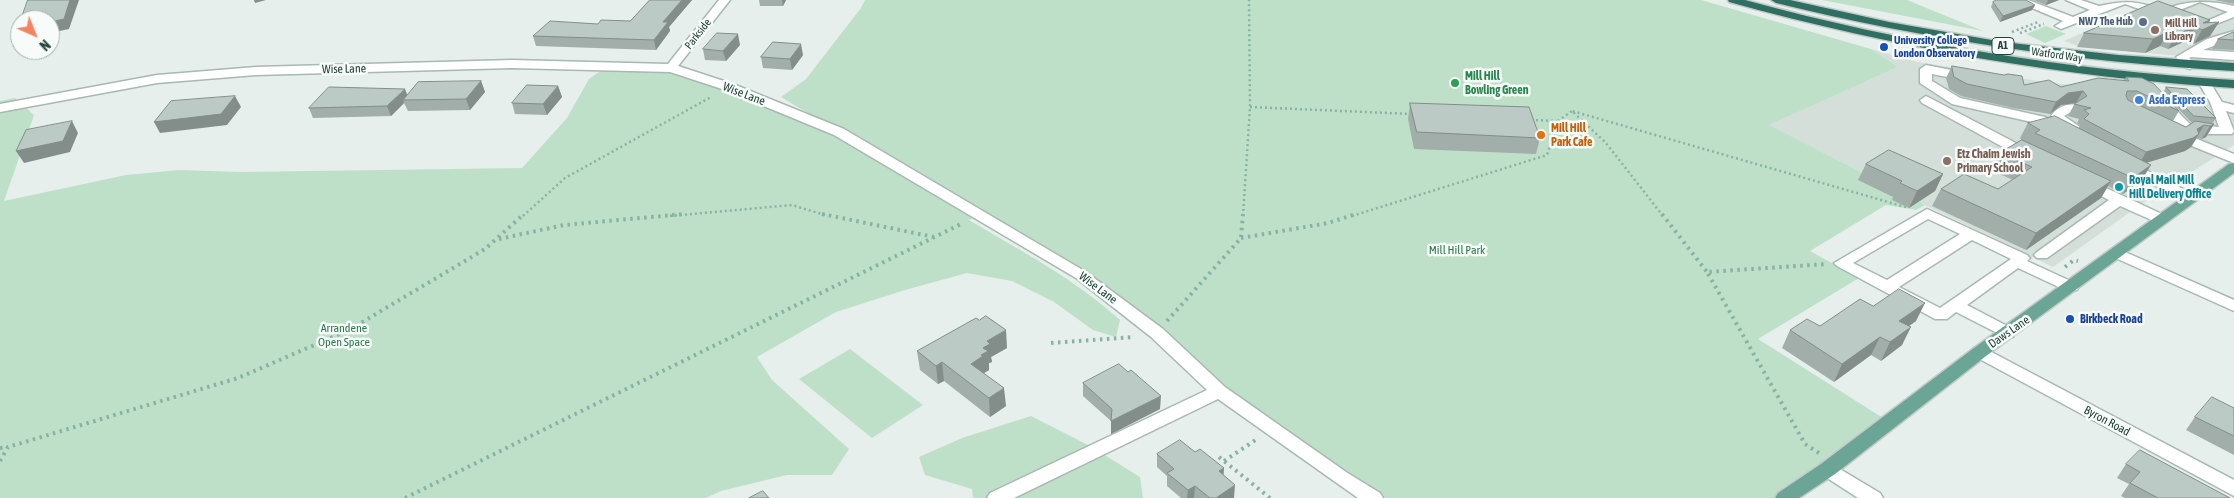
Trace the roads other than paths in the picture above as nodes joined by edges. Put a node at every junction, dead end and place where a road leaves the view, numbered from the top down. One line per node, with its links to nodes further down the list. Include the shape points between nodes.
1 (725, 0): 18 (street, Parkside)
2 (1733, 0): 19 (highway, Watford Way / A1, via 1822,24 1965,54)
3 (1776, 0): 16 (highway, Watford Way / A1, via 1901,29 1980,42 2098,58)
4 (2018, 0): 11 (street)
5 (2071, 0): 9 (street)
6 (2125, 0): 7 (street, via 2171,15); 9 (street)
7 (2196, 0)
8 (2204, 0): 10 (street)
9 (2099, 10): 11 (street)
10 (2234, 12): 12 (street, via 2208,28)
11 (2073, 21): 13 (street)
12 (2192, 25)
13 (2061, 26)
14 (2234, 34): 16 (street, via 2211,41)
15 (2234, 56): 16 (street)
16 (2190, 59): 17 (highway, Watford Way / A1)
17 (2234, 67)
18 (671, 68): 25 (street, Wise Lane, via 512,64 237,72 157,79); 47 (street, Wise Lane, via 729,87 839,132 1081,274 1157,333)
19 (2118, 75): 21 (highway, Watford Way / A1); 24 (street, via 2152,92 2185,127 2191,129 2227,131)
20 (1980, 79): 26 (street, via 1926,69 1926,83 1956,101 2040,120 2081,136 2057,116)
21 (2204, 82): 22 (highway, Watford Way / A1); 24 (street, via 2215,96)
22 (2234, 84)
23 (1926, 100): 30 (street, via 2004,144)
24 (2215, 104): 27 (street)
25 (0, 108)
26 (2072, 108)
27 (2234, 110)
28 (2197, 143): 31 (street)
29 (2120, 157): 34 (street)
30 (2038, 159)
31 (2234, 159)
32 (2234, 167): 34 (main road, Daws Lane)
33 (2071, 174): 35 (street)
34 (2194, 195): 36 (main road, Daws Lane)
35 (2119, 200): 36 (street); 39 (street)
36 (2161, 219): 38 (main road, Daws Lane)
37 (1971, 234): 40 (street, via 2022,258); 41 (street); 41 (street, via 1927,213 1842,262)
38 (2116, 252): 42 (main road, Daws Lane); 44 (street)
39 (2042, 255)
40 (2017, 262): 42 (street); 43 (street)
41 (1888, 287): 43 (street, via 1940,315)
42 (2071, 287): 45 (main road, Daws Lane)
43 (1955, 305): 45 (street)
44 (2234, 306)
45 (2007, 333): 46 (main road, Daws Lane)
46 (1980, 352): 48 (main road, Daws Lane); 49 (street, Byron Road)
47 (1219, 391): 50 (street); 51 (street, Wise Lane)
48 (1832, 467): 52 (main road, Daws Lane); 53 (street)
49 (2234, 489)
50 (997, 498)
51 (1373, 498)
52 (1785, 498)
53 (1873, 498)

